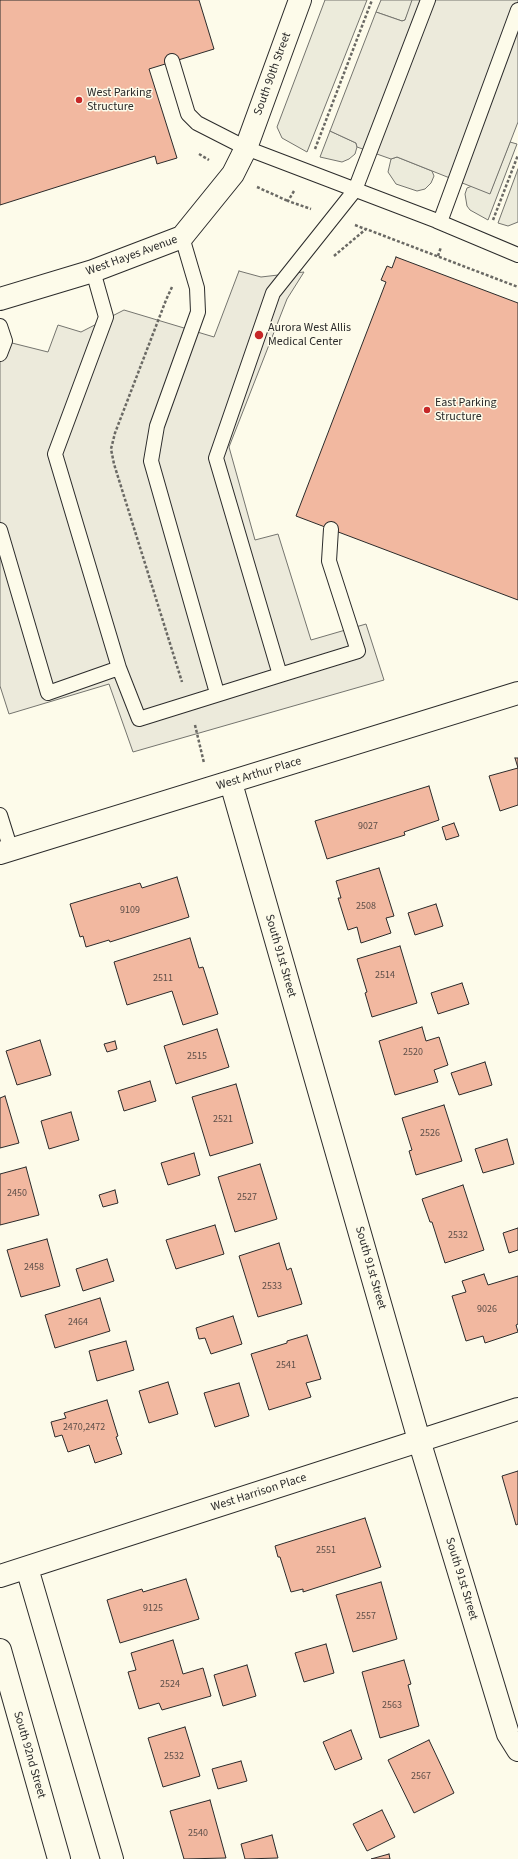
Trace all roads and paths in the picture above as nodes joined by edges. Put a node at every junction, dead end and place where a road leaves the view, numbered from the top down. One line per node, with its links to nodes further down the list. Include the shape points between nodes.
1 (300, 0): 6 (street, South 90th Street)
2 (372, 0): 7 (path)
3 (428, 0): 9 (lane)
4 (518, 10): 10 (lane, via 440,222)
5 (172, 62): 6 (lane, via 188,114 197,123)
6 (246, 148): 9 (lane); 12 (street, West Hayes Avenue, via 233,174)
7 (314, 151)
8 (518, 155): 11 (path)
9 (355, 190): 10 (lane); 23 (lane, via 273,293 216,458)
10 (437, 221): 13 (lane)
11 (492, 223)
12 (182, 237): 15 (street, West Hayes Avenue); 24 (lane, via 197,288 198,312 157,426 151,461)
13 (518, 255)
14 (328, 261): 16 (path, via 366,229)
15 (93, 271): 17 (street, West Hayes Avenue); 22 (lane, via 106,317 55,454)
16 (518, 287)
17 (0, 299)
18 (0, 326): 19 (lane, via 5,341)
19 (0, 354)
20 (331, 529): 23 (lane, via 329,561 358,651)
21 (0, 530): 22 (lane, via 48,693)
22 (119, 668): 24 (lane, via 139,719)
23 (280, 675): 24 (lane)
24 (217, 693)
25 (518, 693): 26 (street, West Arthur Place)
26 (231, 783): 28 (street, West Arthur Place); 30 (street, South 91st Street)
27 (0, 815): 28 (lane)
28 (5, 852)
29 (518, 1409): 30 (street, West Harrison Place)
30 (419, 1440): 31 (street, West Harrison Place); 34 (street, South 91st Street, via 508,1734)
31 (27, 1568): 32 (street, West Harrison Place); 36 (street)
32 (0, 1576)
33 (0, 1650): 35 (street, South 92nd Street)
34 (518, 1750)
35 (59, 1859)
36 (112, 1859)

